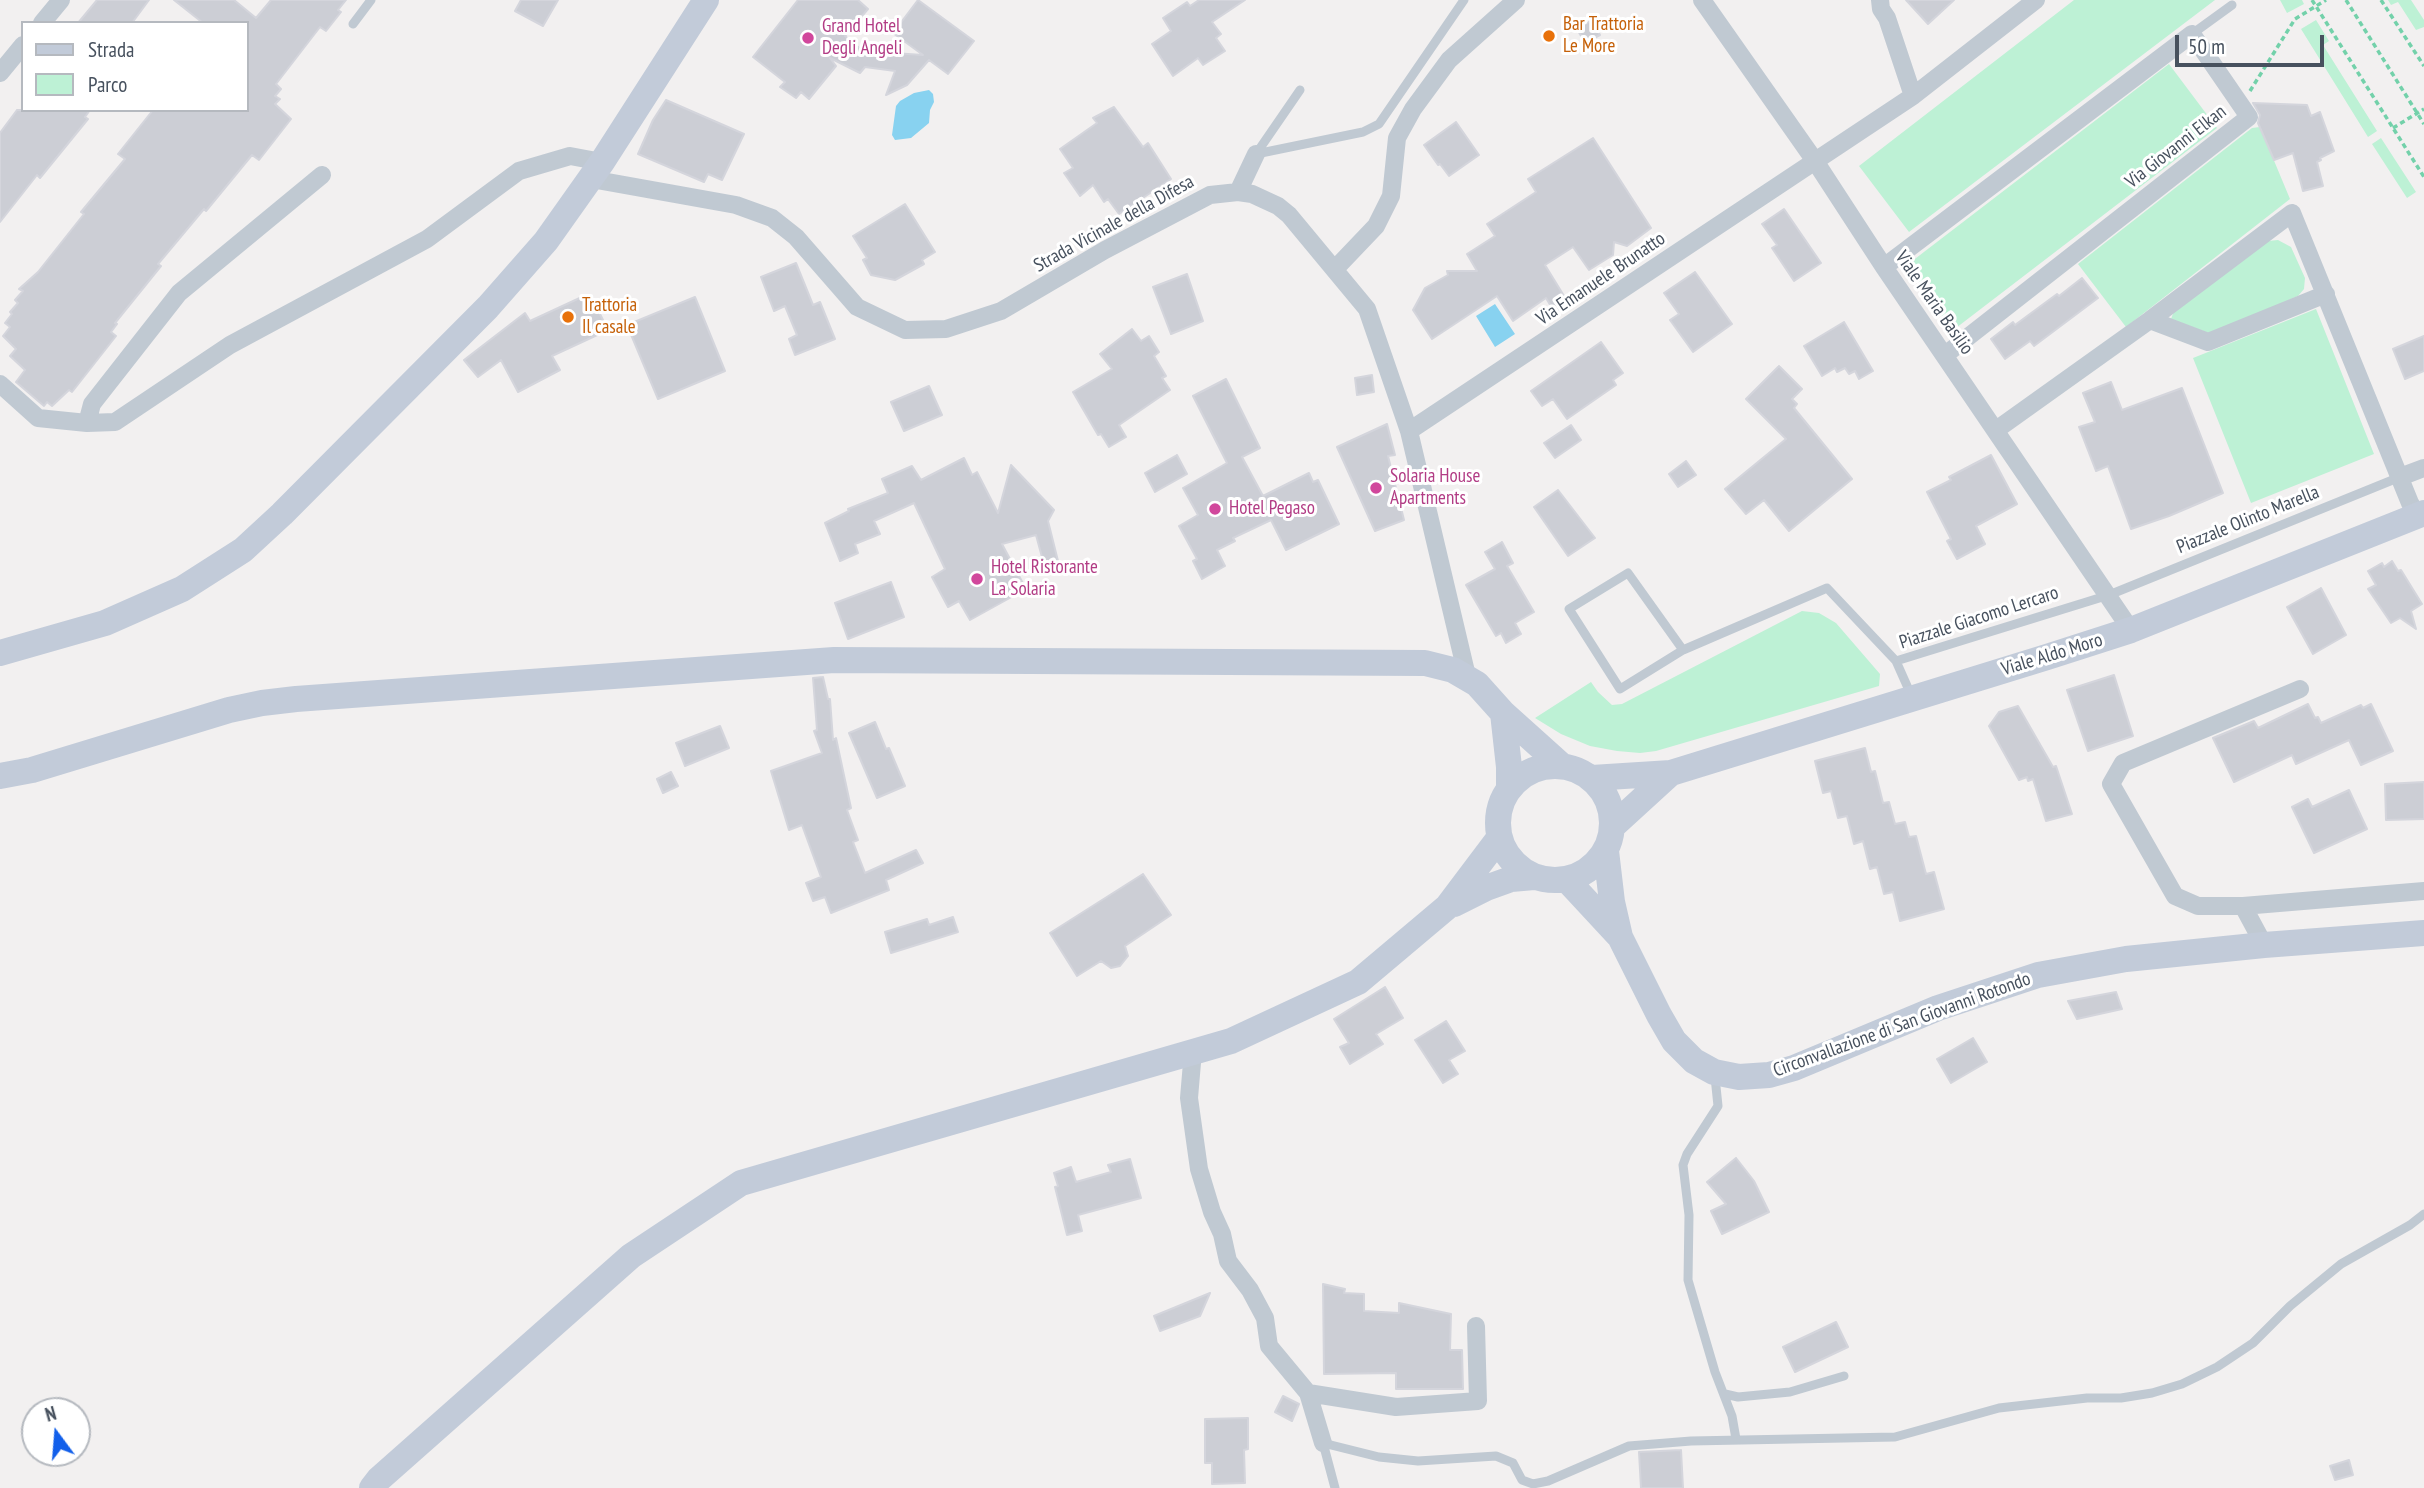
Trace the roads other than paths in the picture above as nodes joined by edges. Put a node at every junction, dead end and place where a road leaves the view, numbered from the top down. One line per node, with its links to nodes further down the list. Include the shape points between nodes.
1 (61, 0): 10 (street)
2 (371, 0): 11 (lane)
3 (706, 0): 19 (main road)
4 (1464, 0): 17 (lane, via 1380,124 1363,132)
5 (1516, 0): 23 (street, via 1449,60 1413,109 1397,138 1391,196 1376,226)
6 (1702, 0): 18 (street, Viale Maria Basilio)
7 (1880, 0): 16 (street)
8 (2036, 0): 16 (street, Via Emanuele Brunatto)
9 (2232, 5): 12 (lane)
10 (44, 21)
11 (353, 24)
12 (2192, 34): 22 (street); 26 (street, Via Giovanni Elkan, via 2249,117)
13 (21, 47): 14 (street)
14 (0, 73)
15 (1300, 90): 17 (lane)
16 (1913, 96): 18 (street, Via Emanuele Brunatto)
17 (1256, 153): 21 (street)
18 (1815, 162): 22 (street, Viale Maria Basilio); 30 (street, Via Emanuele Brunatto)
19 (596, 171): 21 (street, Strada Vicinale della Difesa, via 772,218 796,237 857,307 905,330 946,329 1001,311 1198,201); 28 (street, Strada Vicinale della Difesa, via 570,156 519,171 427,239 230,345 116,422); 37 (main road, via 546,242 488,307 243,550 143,607 105,623)
20 (322, 175): 28 (street, via 179,293 92,404)
21 (1238, 192): 23 (street, Strada Vicinale della Difesa, via 1278,206)
22 (1884, 267): 26 (street, Viale Maria Basilio)
23 (1335, 269): 30 (street, Strada Vicinale della Difesa, via 1367,309)
24 (2326, 294): 25 (street, via 2208,342); 25 (street, via 2292,213); 32 (street)
25 (2150, 320): 29 (street)
26 (1945, 355): 29 (street, Viale Maria Basilio)
27 (0, 384): 28 (street, Strada Vicinale della Difesa, via 38,418)
28 (87, 423)
29 (1996, 430): 34 (street, Viale Maria Basilio)
30 (1409, 431): 39 (street, Strada Vicinale della Difesa)
31 (2424, 468): 32 (street)
32 (2400, 477): 33 (street); 34 (lane, Piazzale Olinto Marella)
33 (2421, 515): 35 (main road, Viale Aldo Moro)
34 (2109, 595): 35 (street, Viale Maria Basilio); 38 (lane, Piazzale Giacomo Lercaro)
35 (2132, 630): 41 (main road, Viale Aldo Moro)
36 (1682, 650): 36 (lane, via 1628,573 1569,609 1620,689); 38 (lane, via 1827,588)
37 (0, 653)
38 (1896, 661): 41 (lane, Piazzale Giacomo Lercaro)
39 (1467, 676): 42 (main road); 45 (main road, via 1410,662 820,661 273,702 229,710)
40 (2300, 689): 53 (street, via 2123,763 2111,784 2175,896 2198,905)
41 (1912, 698): 44 (main road, Viale Aldo Moro)
42 (1503, 713): 43 (main road); 47 (main road)
43 (1562, 766): 46 (main road); 47 (main road, via 1542,767)
44 (1671, 773): 46 (main road, Viale Aldo Moro); 49 (main road, Viale Aldo Moro)
45 (0, 776)
46 (1592, 778): 49 (main road, via 1611,808)
47 (1509, 789): 48 (main road, via 1501,804)
48 (1499, 838): 50 (main road, via 1518,868); 54 (main road)
49 (1610, 839): 51 (main road, via 1596,864); 56 (main road, Circonvallazione di San Giovanni Rotondo, via 1612,902)
50 (1534, 877): 51 (main road); 54 (main road, via 1510,879)
51 (1567, 880): 56 (main road, Circonvallazione di San Giovanni Rotondo)
52 (2424, 891): 53 (street)
53 (2243, 906): 57 (street)
54 (1447, 908): 58 (main road, via 1358,982 1231,1041)
55 (2424, 933): 57 (main road, Circonvallazione di San Giovanni Rotondo)
56 (1620, 937): 59 (main road, Circonvallazione di San Giovanni Rotondo, via 1674,1041 1693,1061)
57 (2264, 945): 59 (main road, Circonvallazione di San Giovanni Rotondo, via 2126,959 2038,975 1938,1008 1794,1068 1739,1077)
58 (1193, 1051): 63 (street, via 1189,1098 1199,1169 1228,1261 1265,1318 1269,1346); 67 (main road, via 741,1183 631,1256)
59 (1714, 1072): 64 (lane, via 1718,1106 1683,1165 1689,1215 1688,1280)
60 (2424, 1214): 65 (lane, via 2341,1264 2253,1343 2182,1384 2121,1398 1999,1408 1895,1437)
61 (1476, 1326): 63 (street, via 1478,1401 1396,1408)
62 (1844, 1376): 64 (lane, via 1790,1392)
63 (1308, 1394): 66 (street)
64 (1725, 1394): 65 (lane)
65 (1736, 1439): 66 (lane, via 1629,1446 1533,1484 1522,1480 1513,1463 1496,1456 1418,1461)
66 (1323, 1443): 68 (lane)
67 (372, 1488)
68 (1335, 1488)

